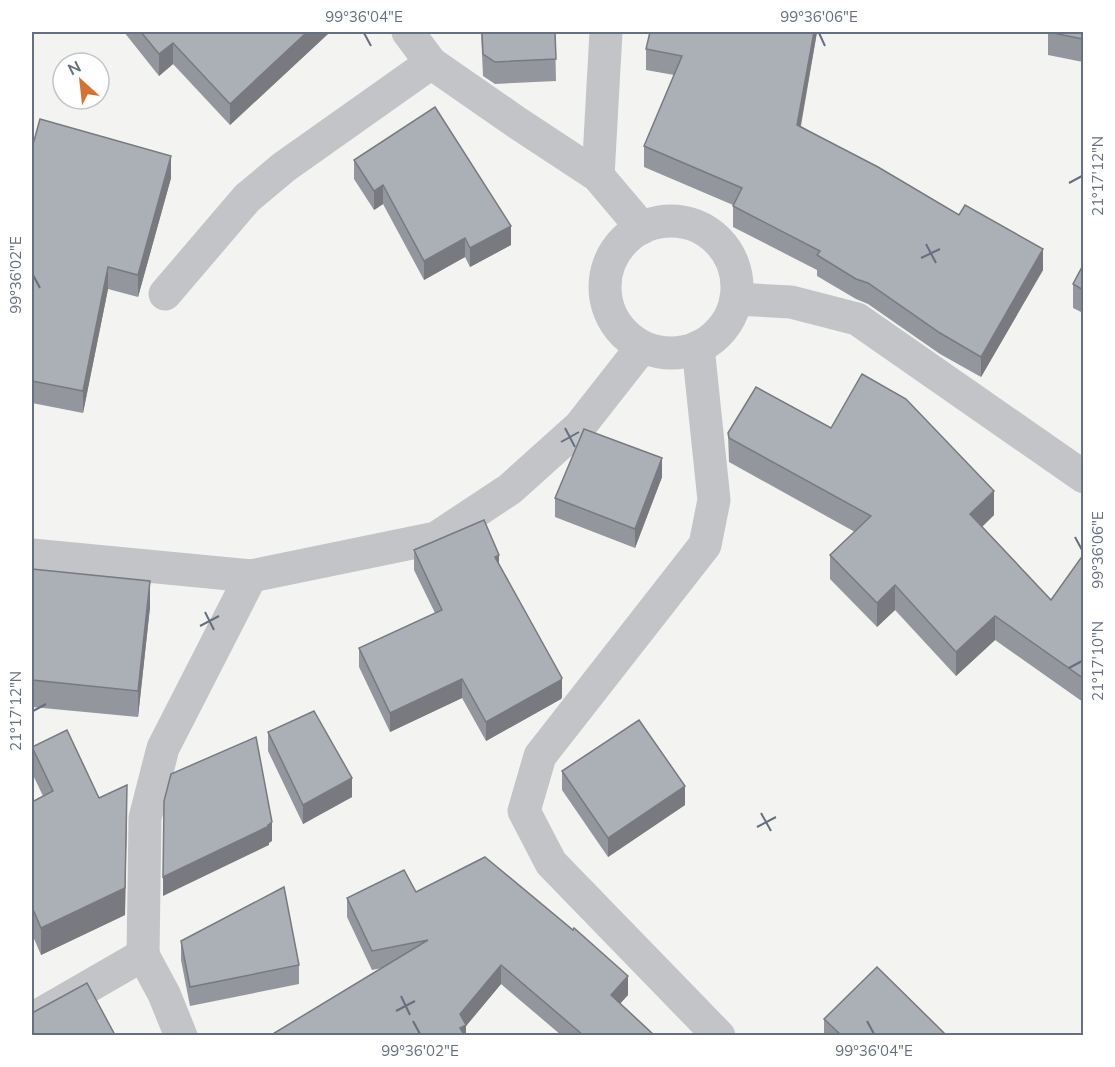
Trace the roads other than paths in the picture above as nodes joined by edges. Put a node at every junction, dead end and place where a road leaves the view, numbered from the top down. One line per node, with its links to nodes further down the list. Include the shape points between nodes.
1 (408, 32): 3 (street)
2 (606, 32): 4 (street)
3 (432, 63): 4 (street); 6 (street, via 284,167 247,198)
4 (598, 176): 5 (street)
5 (642, 228): 7 (street, via 668,221 690,224 711,233 733,263 738,286); 8 (street, via 623,241 611,258 605,288 612,318 624,334)
6 (165, 294)
7 (736, 299): 9 (street, via 718,334); 10 (street, via 791,302 857,319)
8 (642, 347): 9 (street, via 682,353); 12 (street, via 580,426 510,489 436,538)
9 (698, 347): 16 (street, via 714,500 705,545 540,756 524,811 551,863)
10 (1083, 477)
11 (32, 555): 12 (street)
12 (251, 576): 13 (street, via 163,748 145,818)
13 (143, 956): 14 (street); 15 (street)
14 (32, 1019)
15 (181, 1035)
16 (719, 1035)

